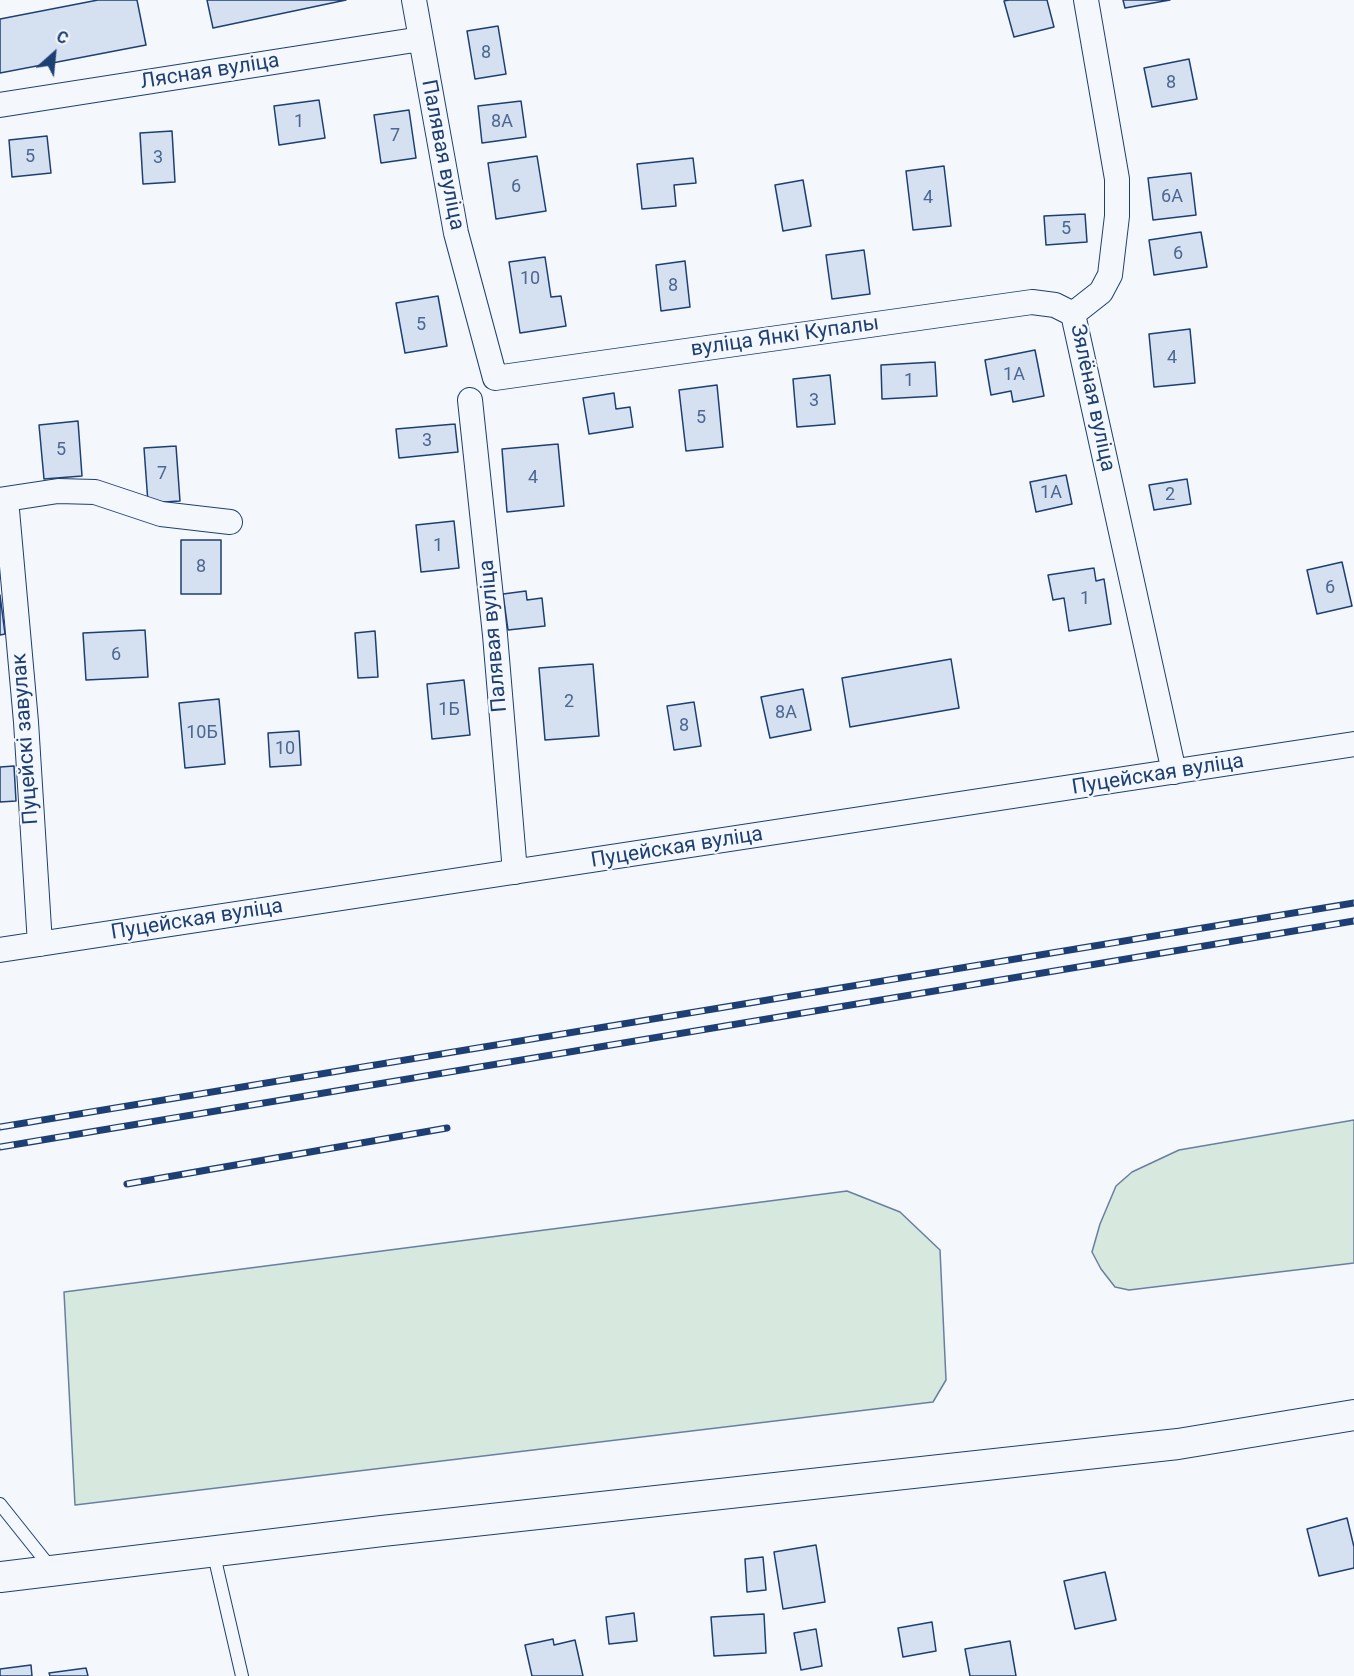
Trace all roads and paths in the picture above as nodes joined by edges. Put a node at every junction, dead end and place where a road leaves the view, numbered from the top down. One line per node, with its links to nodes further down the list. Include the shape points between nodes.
1 (414, 0): 3 (street, Палявая вуліца)
2 (1086, 0): 5 (street, Зялёная вуліца, via 1117,179 1117,216 1110,275 1101,292)
3 (421, 39): 4 (street, Лясная вуліца); 6 (street, Палявая вуліца, via 456,233)
4 (0, 105)
5 (1074, 314): 6 (street, вуліца Янкі Купалы, via 1055,305 1032,302); 11 (street, Зялёная вуліца)
6 (495, 378)
7 (470, 400): 12 (street, Палявая вуліца)
8 (3, 500): 9 (street, Пуцейскі завулак, via 58,491 95,492 161,514); 13 (street, Пуцейскі завулак, via 26,722)
9 (230, 522)
10 (1354, 744): 11 (street, Пуцейская вуліца)
11 (1174, 772): 12 (street, Пуцейская вуліца)
12 (515, 872): 13 (street, Пуцейская вуліца)
13 (40, 944): 14 (street, Пуцейская вуліца)
14 (0, 950)
15 (1354, 1415): 17 (street, via 1178,1443)
16 (0, 1504): 18 (lane)
17 (212, 1550): 18 (street); 20 (lane)
18 (53, 1571): 19 (street)
19 (0, 1577)
20 (242, 1676)

